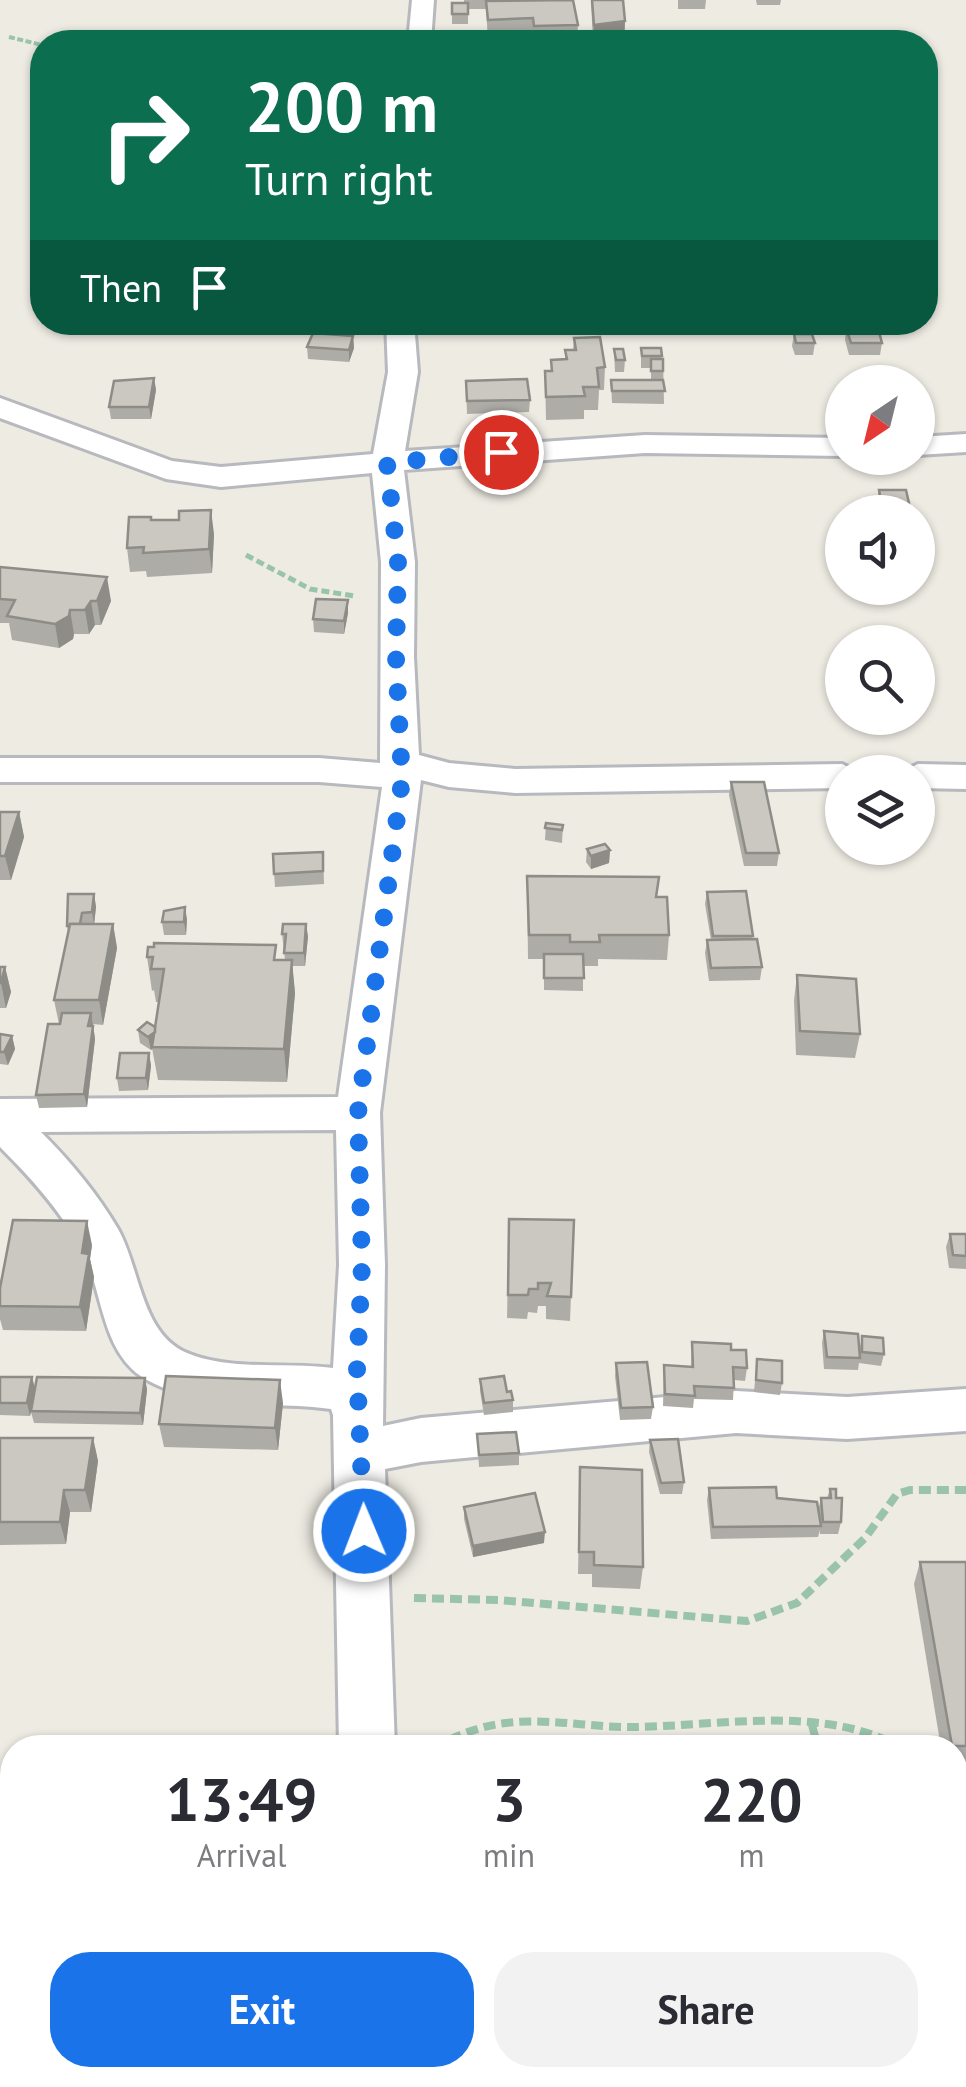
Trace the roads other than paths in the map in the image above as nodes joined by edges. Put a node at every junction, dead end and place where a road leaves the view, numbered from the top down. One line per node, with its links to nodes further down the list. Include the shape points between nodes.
1 (423, 0): 2 (street)
2 (421, 30)
3 (401, 335): 8 (street, via 403,372)
4 (0, 407): 8 (street, via 197,476)
5 (966, 443): 6 (street)
6 (935, 445)
7 (825, 447): 8 (street, via 645,444)
8 (387, 463): 10 (street, via 398,562)
9 (0, 770): 10 (street)
10 (400, 771): 11 (street, via 515,781); 14 (street)
11 (825, 776)
12 (935, 776): 13 (street)
13 (966, 776)
14 (358, 1113): 15 (street); 17 (street)
15 (0, 1118): 17 (street, via 76,1200 105,1248 135,1338 149,1355 208,1379 347,1393)
16 (966, 1410): 17 (street, via 847,1418 736,1412 420,1440)
17 (361, 1435): 18 (street)
18 (367, 1735)

